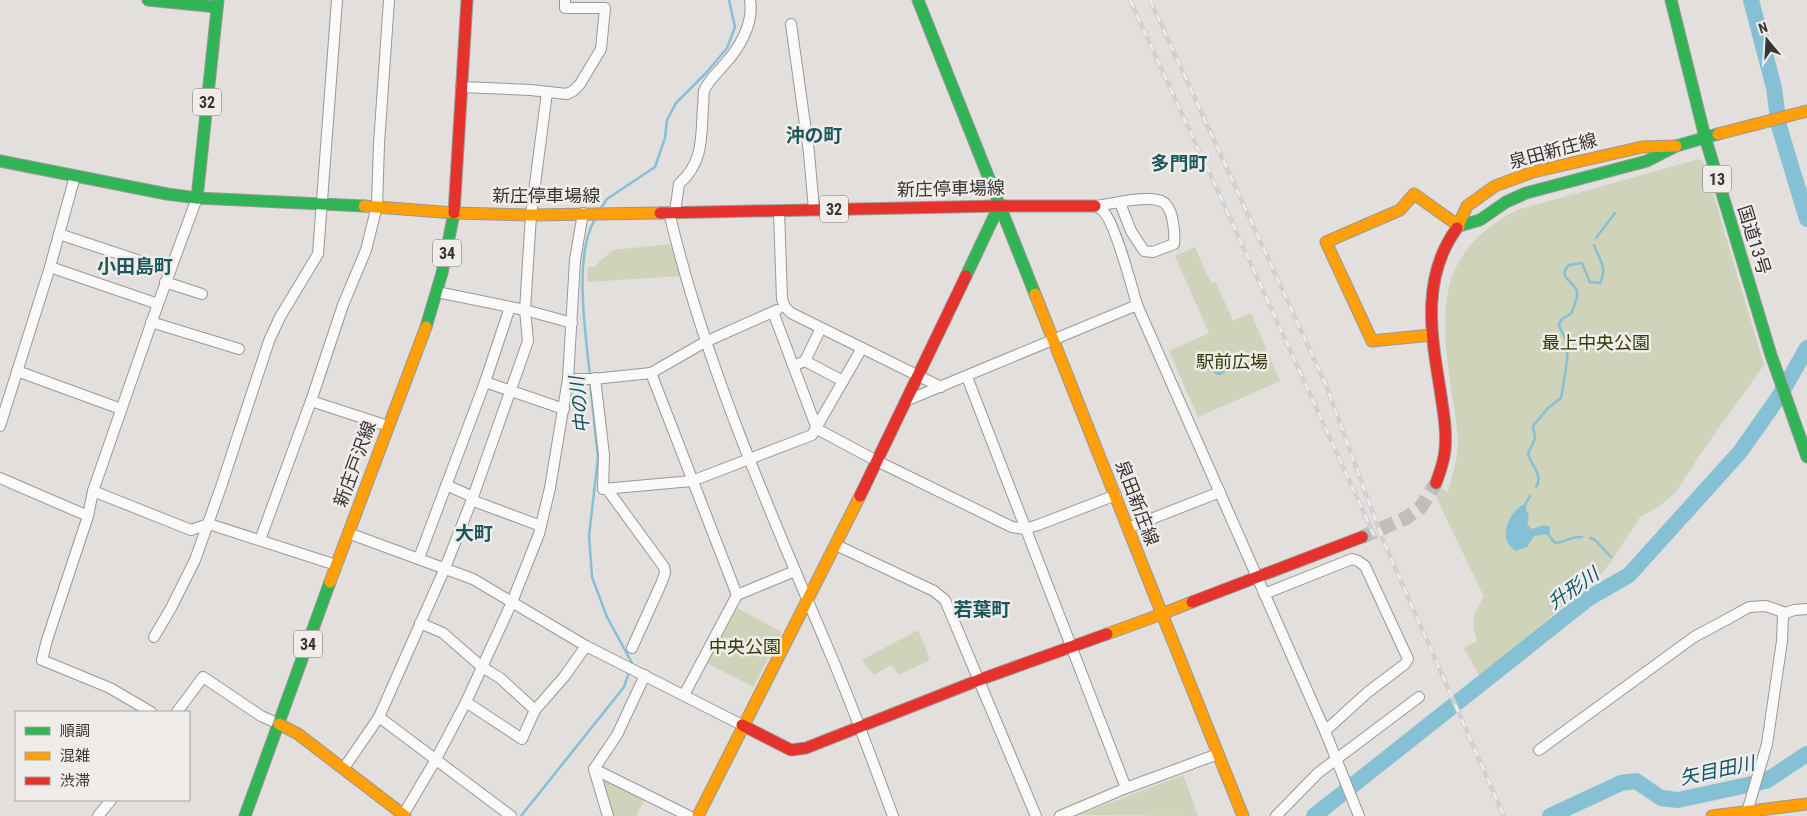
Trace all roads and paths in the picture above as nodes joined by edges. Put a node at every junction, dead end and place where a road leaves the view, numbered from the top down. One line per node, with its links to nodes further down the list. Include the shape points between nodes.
1 (148, 0): 9 (main road)
2 (337, 0): 20 (street)
3 (389, 0): 21 (street)
4 (467, 0): 11 (main road, 新庄戸沢線)
5 (565, 0): 12 (street, via 564,8 604,8 601,49 573,91 567,94)
6 (750, 0): 26 (street, via 749,23 740,42 704,90 698,159 679,184)
7 (918, 0): 22 (main road, 泉田新庄線)
8 (1671, 0): 14 (main road, 国道13号 / 13)
9 (217, 3): 18 (main road, 32)
10 (791, 24): 24 (street)
11 (461, 87): 12 (street); 27 (main road, 新庄戸沢線)
12 (546, 92): 29 (street)
13 (1802, 112): 14 (main road, 泉田新庄線)
14 (1704, 137): 15 (main road, 泉田新庄線); 71 (main road, 国道13号 / 13, via 1771,355)
15 (1676, 146): 30 (main road, 泉田新庄線, via 1647,161 1526,193 1480,220); 30 (main road, 泉田新庄線, via 1642,146 1518,177 1495,186 1467,206)
16 (0, 161): 17 (main road, 新庄停車場線)
17 (75, 176): 18 (main road, 新庄停車場線); 31 (street)
18 (197, 198): 20 (main road, 新庄停車場線 / 32); 33 (street)
19 (1120, 202): 19 (street, via 1159,200 1165,204 1174,224 1174,244 1153,252 1144,251); 23 (street)
20 (323, 205): 21 (main road, 新庄停車場線 / 32); 84 (street, via 318,254 269,341)
21 (377, 206): 27 (main road, 新庄停車場線 / 32); 64 (street, via 366,250 343,305)
22 (999, 206): 23 (main road, 新庄停車場線 / 32); 24 (main road, 新庄停車場線 / 32); 47 (main road, 泉田新庄線); 56 (main road)
23 (1095, 206): 38 (street, via 1103,210 1109,221)
24 (814, 209): 25 (main road, 新庄停車場線 / 32)
25 (779, 211): 26 (main road, 新庄停車場線 / 32); 40 (street)
26 (672, 212): 28 (main road, 新庄停車場線 / 32); 48 (street)
27 (454, 213): 29 (main road, 新庄停車場線 / 32); 35 (main road, 新庄戸沢線 / 34)
28 (587, 213): 29 (main road, 新庄停車場線 / 32); 44 (street, via 575,260)
29 (531, 215): 41 (street)
30 (1459, 226): 46 (main road, 泉田新庄線, via 1441,255 1431,300); 46 (main road, via 1414,194 1400,210 1326,242 1372,341)
31 (59, 234): 32 (street); 33 (street)
32 (50, 267): 37 (street); 53 (street)
33 (170, 271): 34 (street)
34 (166, 282): 36 (street); 37 (street)
35 (437, 292): 39 (street); 69 (main road, 新庄戸沢線 / 34)
36 (202, 294)
37 (158, 304): 43 (street)
38 (1137, 304): 47 (street); 80 (street)
39 (510, 307): 41 (street); 60 (street)
40 (785, 307): 42 (street); 45 (street)
41 (525, 310): 44 (street); 62 (street, via 528,341)
42 (773, 312): 48 (street); 52 (street)
43 (152, 322): 50 (street); 66 (street)
44 (572, 324): 57 (street)
45 (821, 328): 49 (street); 51 (street)
46 (1431, 335): 76 (main road, 泉田新庄線, via 1445,423 1445,450)
47 (1053, 339): 55 (street); 81 (main road, 泉田新庄線)
48 (705, 342): 54 (street); 72 (street)
49 (862, 348): 56 (street); 59 (street)
50 (240, 350)
51 (805, 361): 52 (street); 59 (street)
52 (793, 366): 70 (street)
53 (17, 372): 65 (street); 66 (street)
54 (651, 373): 58 (street); 75 (street)
55 (967, 376): 61 (street); 87 (street)
56 (920, 377): 61 (street); 63 (main road)
57 (568, 379): 58 (street); 67 (street)
58 (591, 379): 78 (street, via 604,455 602,489)
59 (843, 381): 70 (street)
60 (485, 382): 62 (street); 77 (street)
61 (941, 387): 63 (street)
62 (510, 390): 67 (street); 82 (street)
63 (908, 400): 73 (main road)
64 (311, 401): 69 (street); 90 (street)
65 (3, 403): 68 (street)
66 (121, 409): 79 (street)
67 (564, 409): 85 (street)
68 (0, 426)
69 (388, 426): 88 (main road, 新庄戸沢線 / 34)
70 (817, 429): 72 (street, via 812,434); 73 (street)
71 (1807, 458)
72 (750, 459): 75 (street); 95 (street)
73 (877, 461): 87 (street, via 1000,522); 91 (main road)
74 (0, 478): 83 (street)
75 (692, 481): 78 (street); 98 (street)
76 (1436, 484)
77 (446, 486): 82 (street); 92 (street)
78 (607, 489): 108 (street, via 664,567 665,573)
79 (93, 491): 83 (street); 84 (street, via 191,530)
80 (1220, 492): 86 (street); 96 (street)
81 (1116, 495): 86 (main road, 泉田新庄線); 87 (street)
82 (472, 498): 85 (street); 94 (street)
83 (88, 516): 116 (street, via 42,660 110,688)
84 (209, 524): 90 (street); 105 (street, via 195,560)
85 (541, 526): 99 (street)
86 (1128, 528): 103 (main road, 泉田新庄線)
87 (1025, 529): 107 (street)
88 (348, 532): 92 (street); 93 (main road, 新庄戸沢線 / 34)
89 (1362, 537): 96 (main road)
90 (260, 540): 93 (street)
91 (836, 545): 100 (main road); 111 (street, via 934,591 945,600)
92 (419, 558): 94 (street)
93 (336, 565): 119 (main road, 新庄戸沢線 / 34)
94 (445, 568): 99 (street, via 473,579); 104 (street)
95 (795, 571): 98 (street); 100 (street)
96 (1257, 576): 97 (street); 103 (main road)
97 (1264, 594): 122 (street); 122 (street, via 1352,559 1358,561 1365,566 1408,659)
98 (737, 595): 112 (street)
99 (512, 602): 106 (street); 109 (street)
100 (808, 602): 120 (main road); 121 (street)
101 (1807, 609): 102 (street)
102 (1786, 613): 123 (street, via 1766,606 1749,607 1694,637); 133 (street, via 1767,744)
103 (1162, 614): 107 (main road); 124 (main road, 泉田新庄線)
104 (420, 623): 109 (street, via 443,633); 118 (street)
105 (154, 637)
106 (586, 646): 110 (street); 115 (street)
107 (1072, 647): 111 (main road); 129 (street)
108 (632, 648)
109 (482, 667): 114 (street); 115 (street, via 500,678)
110 (640, 673): 112 (street); 128 (street, via 618,735)
111 (979, 680): 121 (main road); 143 (street)
112 (684, 695): 120 (street)
113 (1419, 697): 126 (street)
114 (466, 702): 115 (street, via 522,739); 125 (street)
115 (535, 710)
116 (149, 711)
117 (178, 711): 119 (street, via 203,677 261,716)
118 (379, 717): 125 (street); 127 (street)
119 (279, 724): 127 (main road); 137 (main road, 新庄戸沢線 / 34)
120 (742, 725): 121 (main road, via 791,750 806,748); 141 (main road)
121 (859, 726): 142 (street)
122 (1325, 731): 126 (street)
123 (1539, 750)
124 (1218, 754): 129 (street); 145 (main road, 泉田新庄線)
125 (436, 761): 134 (street); 138 (street)
126 (1337, 762): 132 (street); 146 (street, via 1318,773)
127 (344, 768): 134 (main road)
128 (594, 769): 139 (street); 140 (street)
129 (1126, 788): 144 (street)
130 (110, 801): 136 (street)
131 (1807, 804): 133 (main road)
132 (1357, 812)
133 (1751, 813): 135 (main road)
134 (398, 814)
135 (1726, 815): 147 (main road)
136 (98, 816)
137 (245, 816)
138 (511, 816)
139 (608, 816)
140 (689, 816)
141 (698, 816)
142 (893, 816)
143 (1036, 816)
144 (1060, 816)
145 (1243, 816)
146 (1276, 816)
147 (1712, 816)

